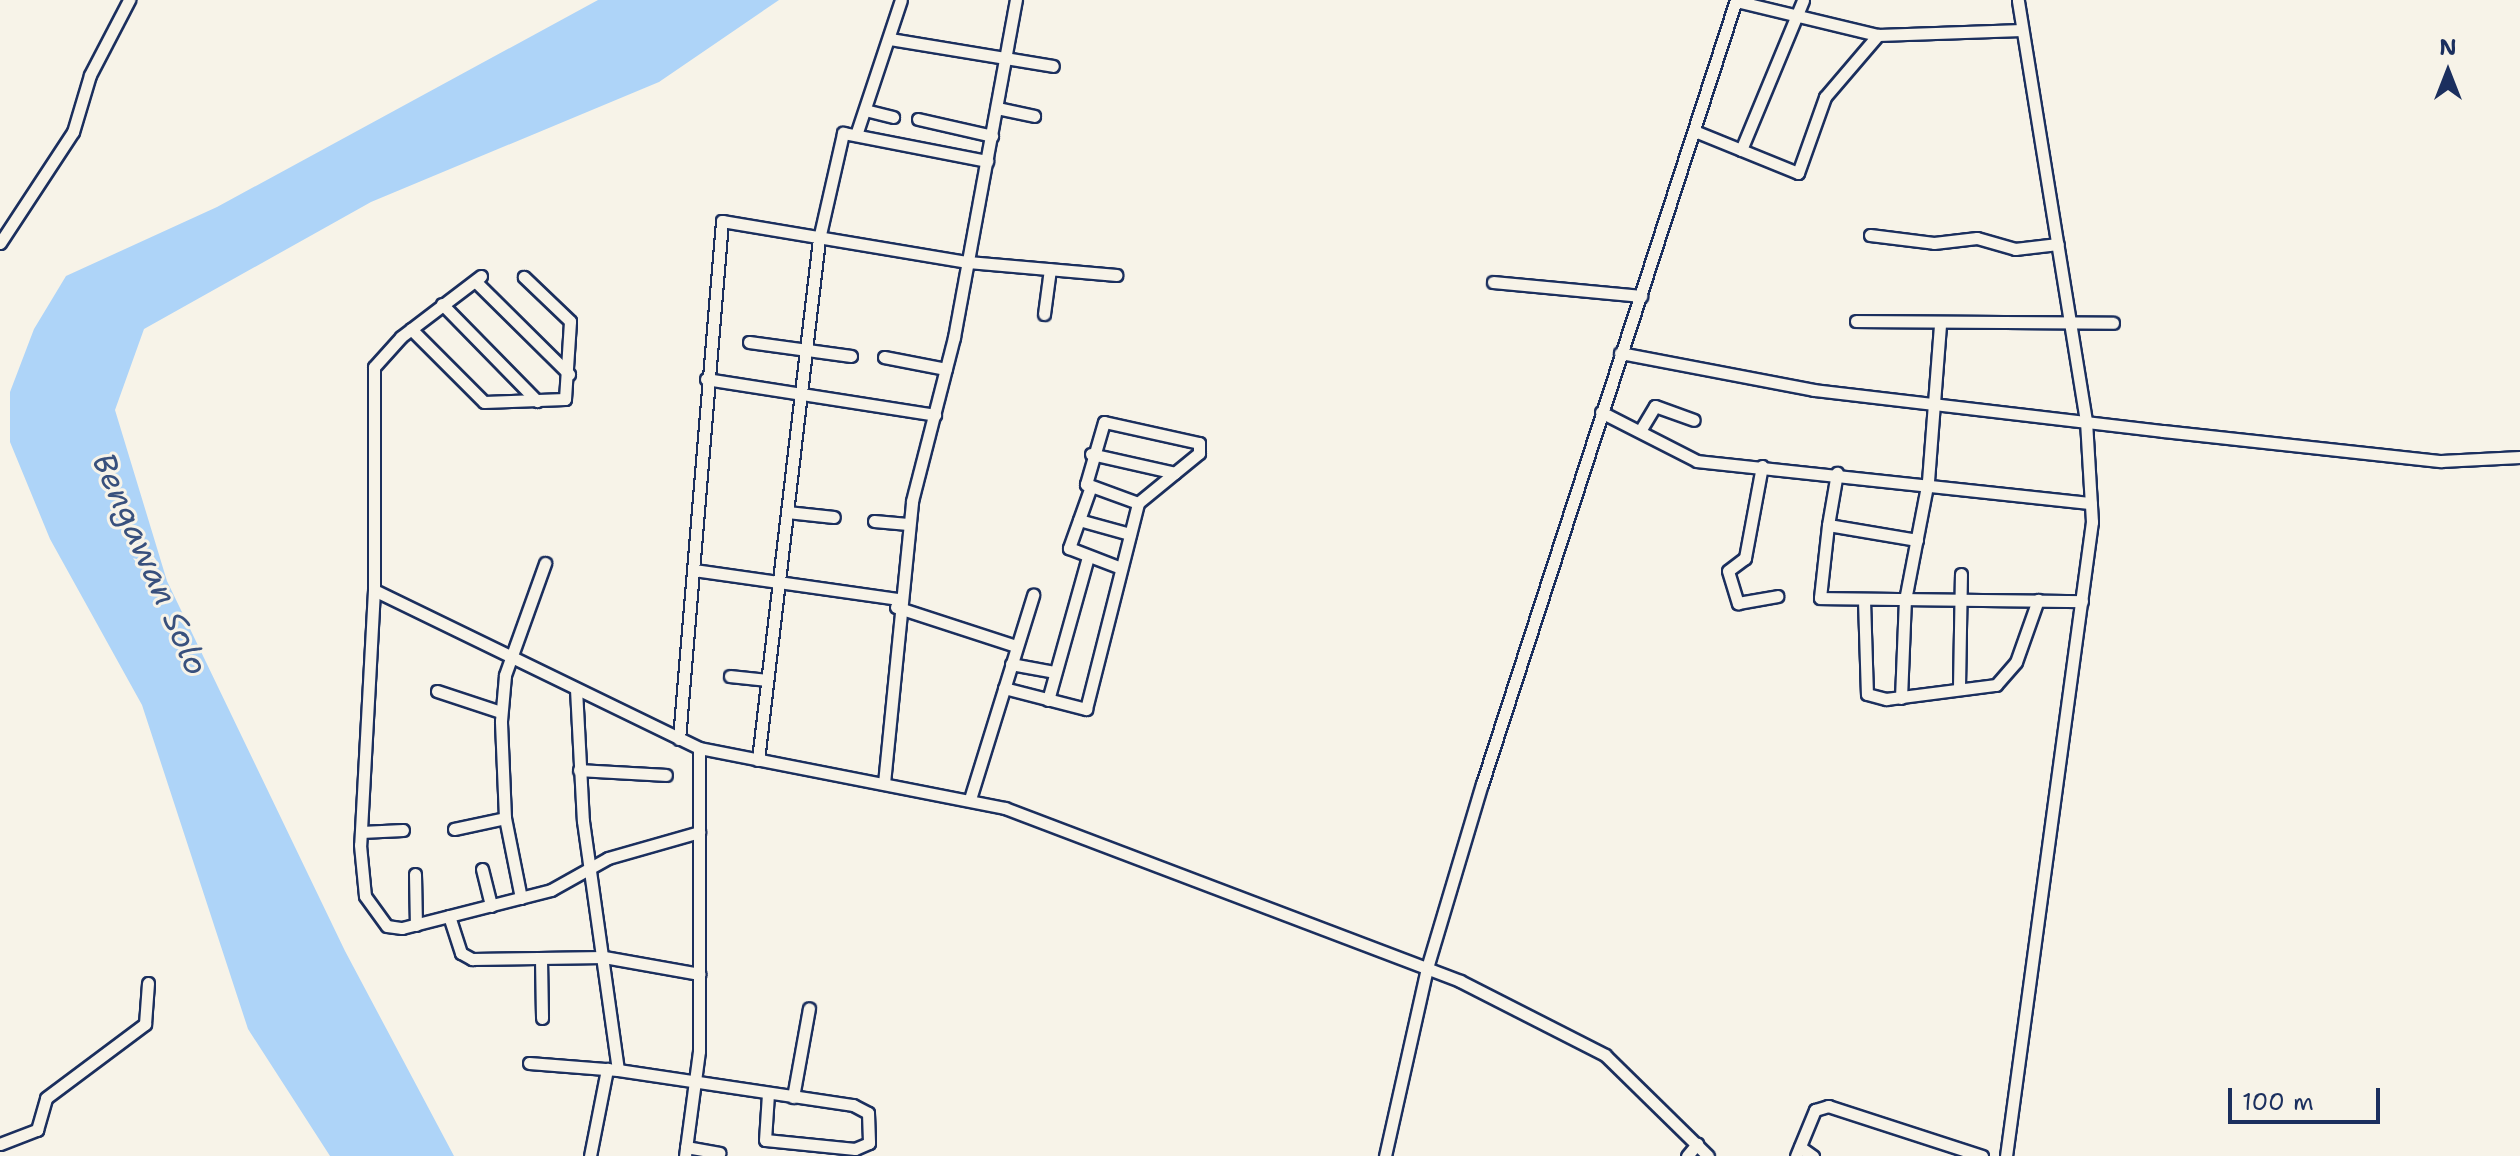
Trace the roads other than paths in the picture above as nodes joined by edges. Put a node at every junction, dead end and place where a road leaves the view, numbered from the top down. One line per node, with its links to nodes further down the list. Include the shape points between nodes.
1 (129, 0): 25 (street, via 90,75 73,132)
2 (901, 0): 10 (street)
3 (1016, 0): 11 (street)
4 (1736, 0): 7 (street); 19 (street)
5 (1803, 0): 7 (street)
6 (2018, 0): 8 (street)
7 (1799, 13): 9 (street); 21 (street)
8 (2022, 30): 9 (street); 26 (street)
9 (1878, 35): 21 (street, via 1825,97 1798,173)
10 (890, 39): 11 (street); 14 (street)
11 (1005, 58): 12 (street); 13 (street)
12 (1053, 66)
13 (997, 108): 15 (street); 20 (street)
14 (865, 110): 16 (street); 18 (street)
15 (1034, 116)
16 (893, 117)
17 (918, 119): 20 (street)
18 (857, 132): 22 (street); 24 (street, via 843,133)
19 (1697, 132): 21 (street); 32 (street)
20 (992, 136): 22 (street)
21 (1741, 150)
22 (987, 161): 27 (street)
23 (1870, 235): 26 (street, via 1934,243 1977,238 2015,249)
24 (819, 239): 27 (street); 41 (street); 47 (street, via 722,221)
25 (0, 243)
26 (2058, 244): 37 (street)
27 (968, 262): 28 (street); 45 (street)
28 (1050, 269): 29 (street); 34 (street)
29 (1116, 275)
30 (524, 277): 46 (street, via 570,321)
31 (1493, 282): 32 (street)
32 (1641, 296): 42 (street)
33 (442, 304): 39 (street); 46 (street, via 478,279); 49 (street)
34 (1044, 314)
35 (1856, 321): 38 (street)
36 (2113, 323): 37 (street)
37 (2067, 324): 38 (street); 54 (street)
38 (1940, 325): 50 (street)
39 (411, 329): 49 (street, via 484,402); 79 (street, via 373,374)
40 (749, 342): 41 (street)
41 (805, 351): 43 (street); 48 (street)
42 (1620, 353): 50 (street, via 1800,388); 51 (street)
43 (851, 356)
44 (884, 357): 45 (street)
45 (946, 369): 52 (street)
46 (569, 374): 49 (street, via 565,399)
47 (706, 379): 48 (street); 76 (street)
48 (802, 389): 52 (street); 65 (street)
49 (537, 401)
50 (1936, 404): 54 (street); 61 (street)
51 (1601, 412): 55 (street); 122 (street)
52 (935, 415): 69 (street)
53 (1694, 420): 55 (street, via 1655,406)
54 (2086, 421): 57 (street, via 2441,461); 64 (street)
55 (1640, 431): 58 (street, via 1688,458)
56 (1091, 454): 59 (street); 59 (street, via 1104,422 1199,443 1199,453); 62 (street, via 1084,478)
57 (2517, 457)
58 (1762, 466): 60 (street); 81 (street, via 1745,558 1728,571 1738,603)
59 (1175, 473): 63 (street)
60 (1837, 473): 61 (street); 70 (street)
61 (1928, 481): 64 (street); 72 (street)
62 (1090, 489): 63 (street); 67 (street)
63 (1138, 503): 71 (street)
64 (2091, 503): 86 (street)
65 (787, 512): 66 (street); 78 (street)
66 (834, 517)
67 (1079, 520): 71 (street); 73 (street, via 1069,548)
68 (874, 521): 69 (street)
69 (908, 524): 87 (street)
70 (1828, 525): 72 (street); 83 (street, via 1820,598)
71 (1130, 534): 75 (street)
72 (1917, 540): 84 (street)
73 (1088, 557): 75 (street); 91 (street)
74 (545, 563): 89 (street)
75 (1121, 568): 99 (street, via 1086,709)
76 (694, 570): 78 (street); 101 (street)
77 (1961, 574): 82 (street)
78 (778, 582): 87 (street); 93 (street)
79 (374, 590): 89 (street); 111 (street)
80 (1033, 595): 88 (street)
81 (1777, 596)
82 (1961, 599): 84 (street); 85 (street); 94 (street)
83 (1864, 600): 84 (street); 98 (street, via 1867,694)
84 (1905, 600): 98 (street)
85 (2038, 600): 86 (street); 94 (street, via 2007,675 1994,686)
86 (2082, 601): 143 (street)
87 (897, 603): 88 (street); 106 (street)
88 (1016, 646): 90 (street)
89 (512, 656): 96 (street); 100 (street)
90 (1011, 664): 91 (street); 95 (street)
91 (1055, 672): 99 (street)
92 (730, 676): 93 (street)
93 (767, 680): 103 (street)
94 (1959, 687): 98 (street)
95 (1004, 688): 99 (street); 107 (street)
96 (576, 689): 101 (street); 104 (street)
97 (437, 691): 100 (street)
98 (1901, 698)
99 (1048, 700)
100 (501, 712): 108 (street)
101 (679, 739): 102 (street)
102 (699, 748): 103 (street); 112 (street)
103 (758, 760): 106 (street)
104 (579, 770): 105 (street); 114 (street)
105 (666, 775)
106 (884, 783): 107 (street)
107 (970, 799): 122 (street)
108 (505, 818): 109 (street); 116 (street)
109 (454, 829)
110 (403, 830): 111 (street)
111 (361, 832): 119 (street, via 370,904 387,926)
112 (699, 832): 114 (street, via 639,847); 123 (street)
113 (482, 869): 117 (street)
114 (589, 871): 116 (street); 120 (street)
115 (415, 874): 119 (street)
116 (521, 898): 117 (street)
117 (491, 906): 118 (street)
118 (449, 916): 119 (street); 121 (street, via 465,956)
119 (416, 925)
120 (604, 957): 121 (street); 123 (street); 128 (street)
121 (541, 959): 126 (street)
122 (1427, 968): 133 (street, via 1541,1017 1605,1055); 138 (street)
123 (699, 974): 129 (street)
124 (148, 983): 132 (street, via 145,1024 46,1098 37,1130)
125 (809, 1008): 131 (street)
126 (542, 1018)
127 (529, 1063): 128 (street)
128 (613, 1069): 129 (street); 137 (street)
129 (697, 1082): 130 (street); 134 (street)
130 (768, 1094): 131 (street); 131 (street, via 765,1140 855,1149 869,1143 867,1110)
131 (793, 1097)
132 (0, 1144)
133 (1697, 1144): 139 (street); 140 (street)
134 (686, 1152): 136 (street)
135 (1798, 1152): 141 (street); 142 (street, via 1815,1110 1828,1106)
136 (719, 1153)
137 (590, 1156)
138 (1385, 1156)
139 (1687, 1156)
140 (1708, 1156)
141 (1813, 1156)
142 (1982, 1156)
143 (2006, 1156)

